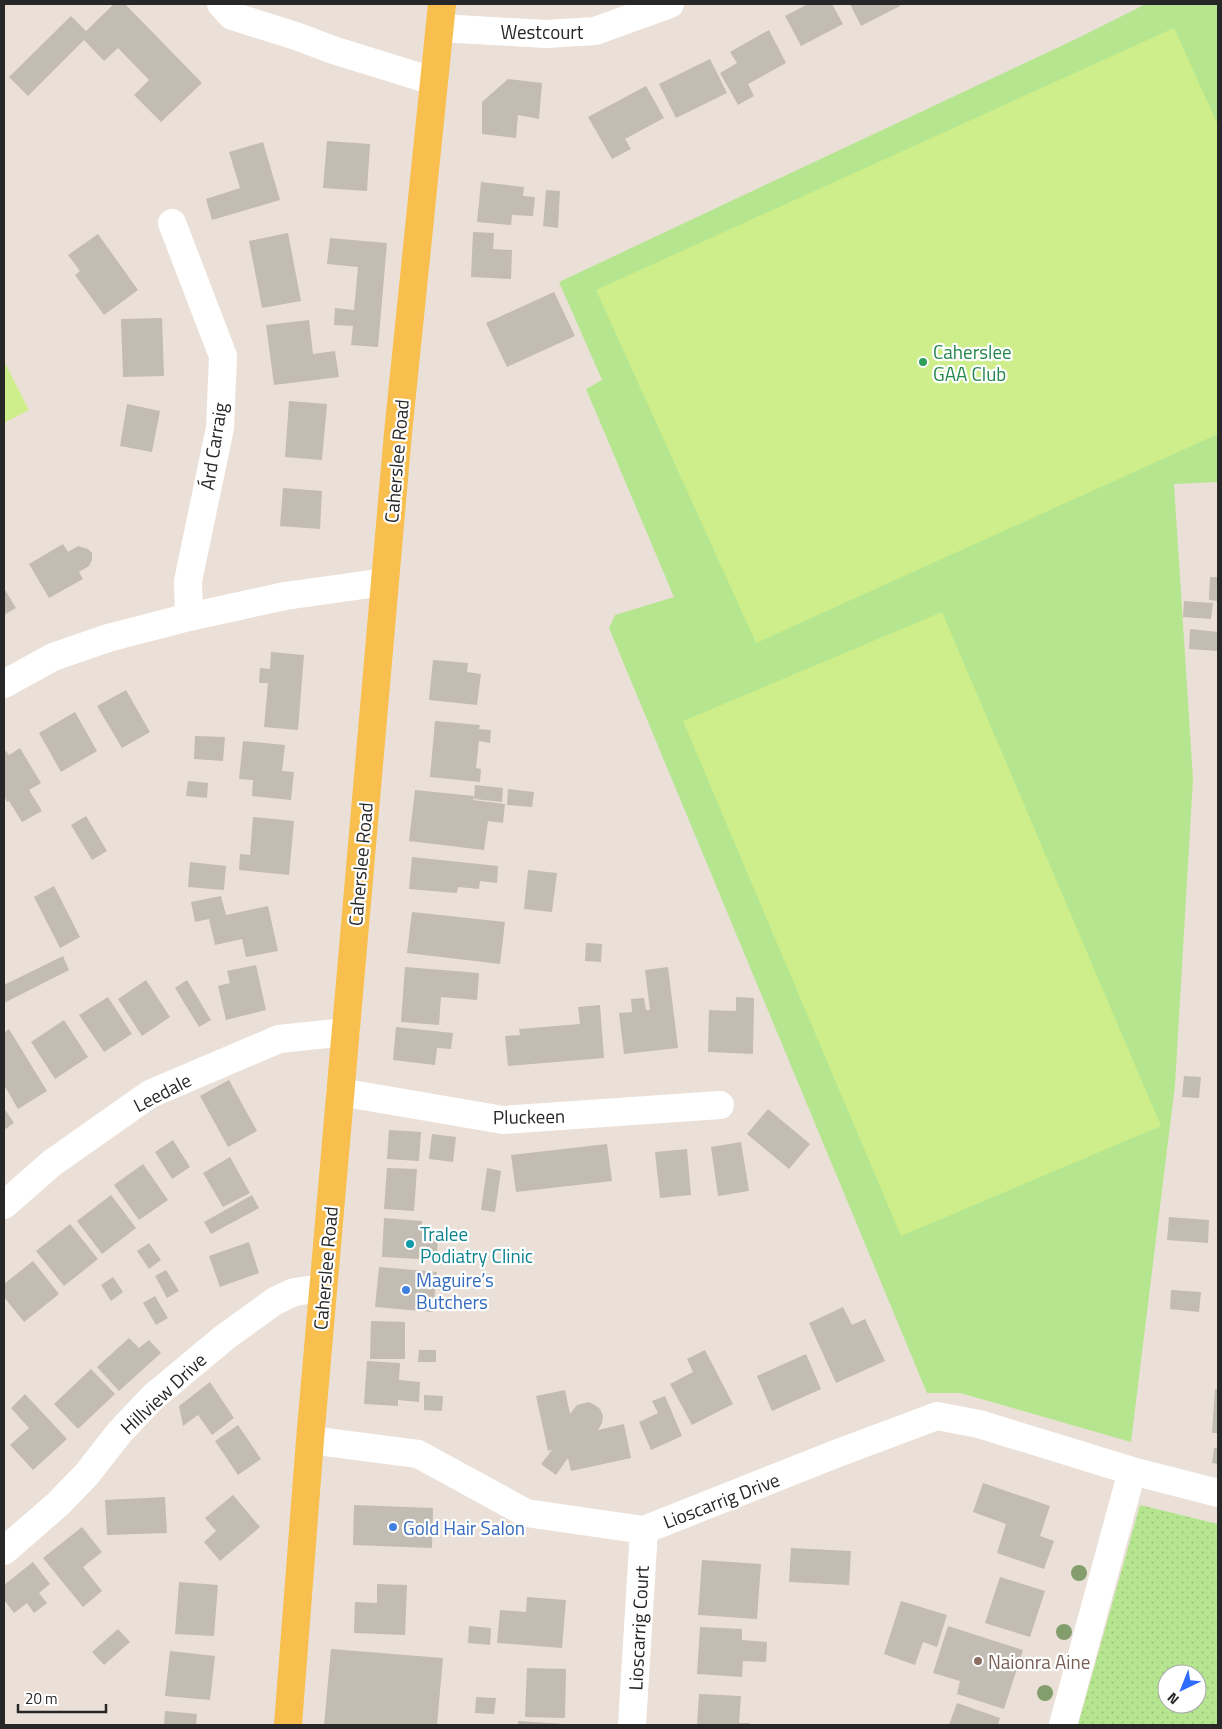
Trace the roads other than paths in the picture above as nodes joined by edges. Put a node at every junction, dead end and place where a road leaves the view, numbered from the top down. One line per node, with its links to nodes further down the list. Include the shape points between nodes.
1 (221, 4): 4 (street, via 232,16)
2 (670, 4): 3 (street, Westcourt, via 595,31 546,34)
3 (441, 16): 4 (main road, Caherslee Road)
4 (434, 81): 6 (main road, Caherslee Road)
5 (172, 223): 7 (street, Árd Carraig, via 222,356 220,428 188,581)
6 (385, 582): 7 (street, via 285,596); 9 (main road, Caherslee Road)
7 (189, 617): 8 (street, via 108,638 53,657)
8 (4, 684)
9 (346, 1032): 10 (main road, Caherslee Road); 12 (street, Leedale, via 279,1039 150,1094 52,1163)
10 (340, 1092): 11 (street, Pluckeen, via 503,1120); 13 (main road, Caherslee Road)
11 (720, 1105)
12 (4, 1206)
13 (323, 1288): 14 (main road, Caherslee Road); 18 (street, Hillview Drive, via 294,1292 275,1301 225,1337 153,1397 58,1504)
14 (310, 1440): 17 (street, Lioscarrig Drive, via 418,1454 526,1513); 19 (main road, Caherslee Road)
15 (1132, 1471): 16 (street, Lioscarrig Drive); 17 (street, Lioscarrig Drive, via 979,1424 937,1416); 21 (street)
16 (1218, 1493)
17 (644, 1530): 20 (street, Lioscarrig Court)
18 (4, 1551)
19 (288, 1725)
20 (632, 1725)
21 (1063, 1725)

